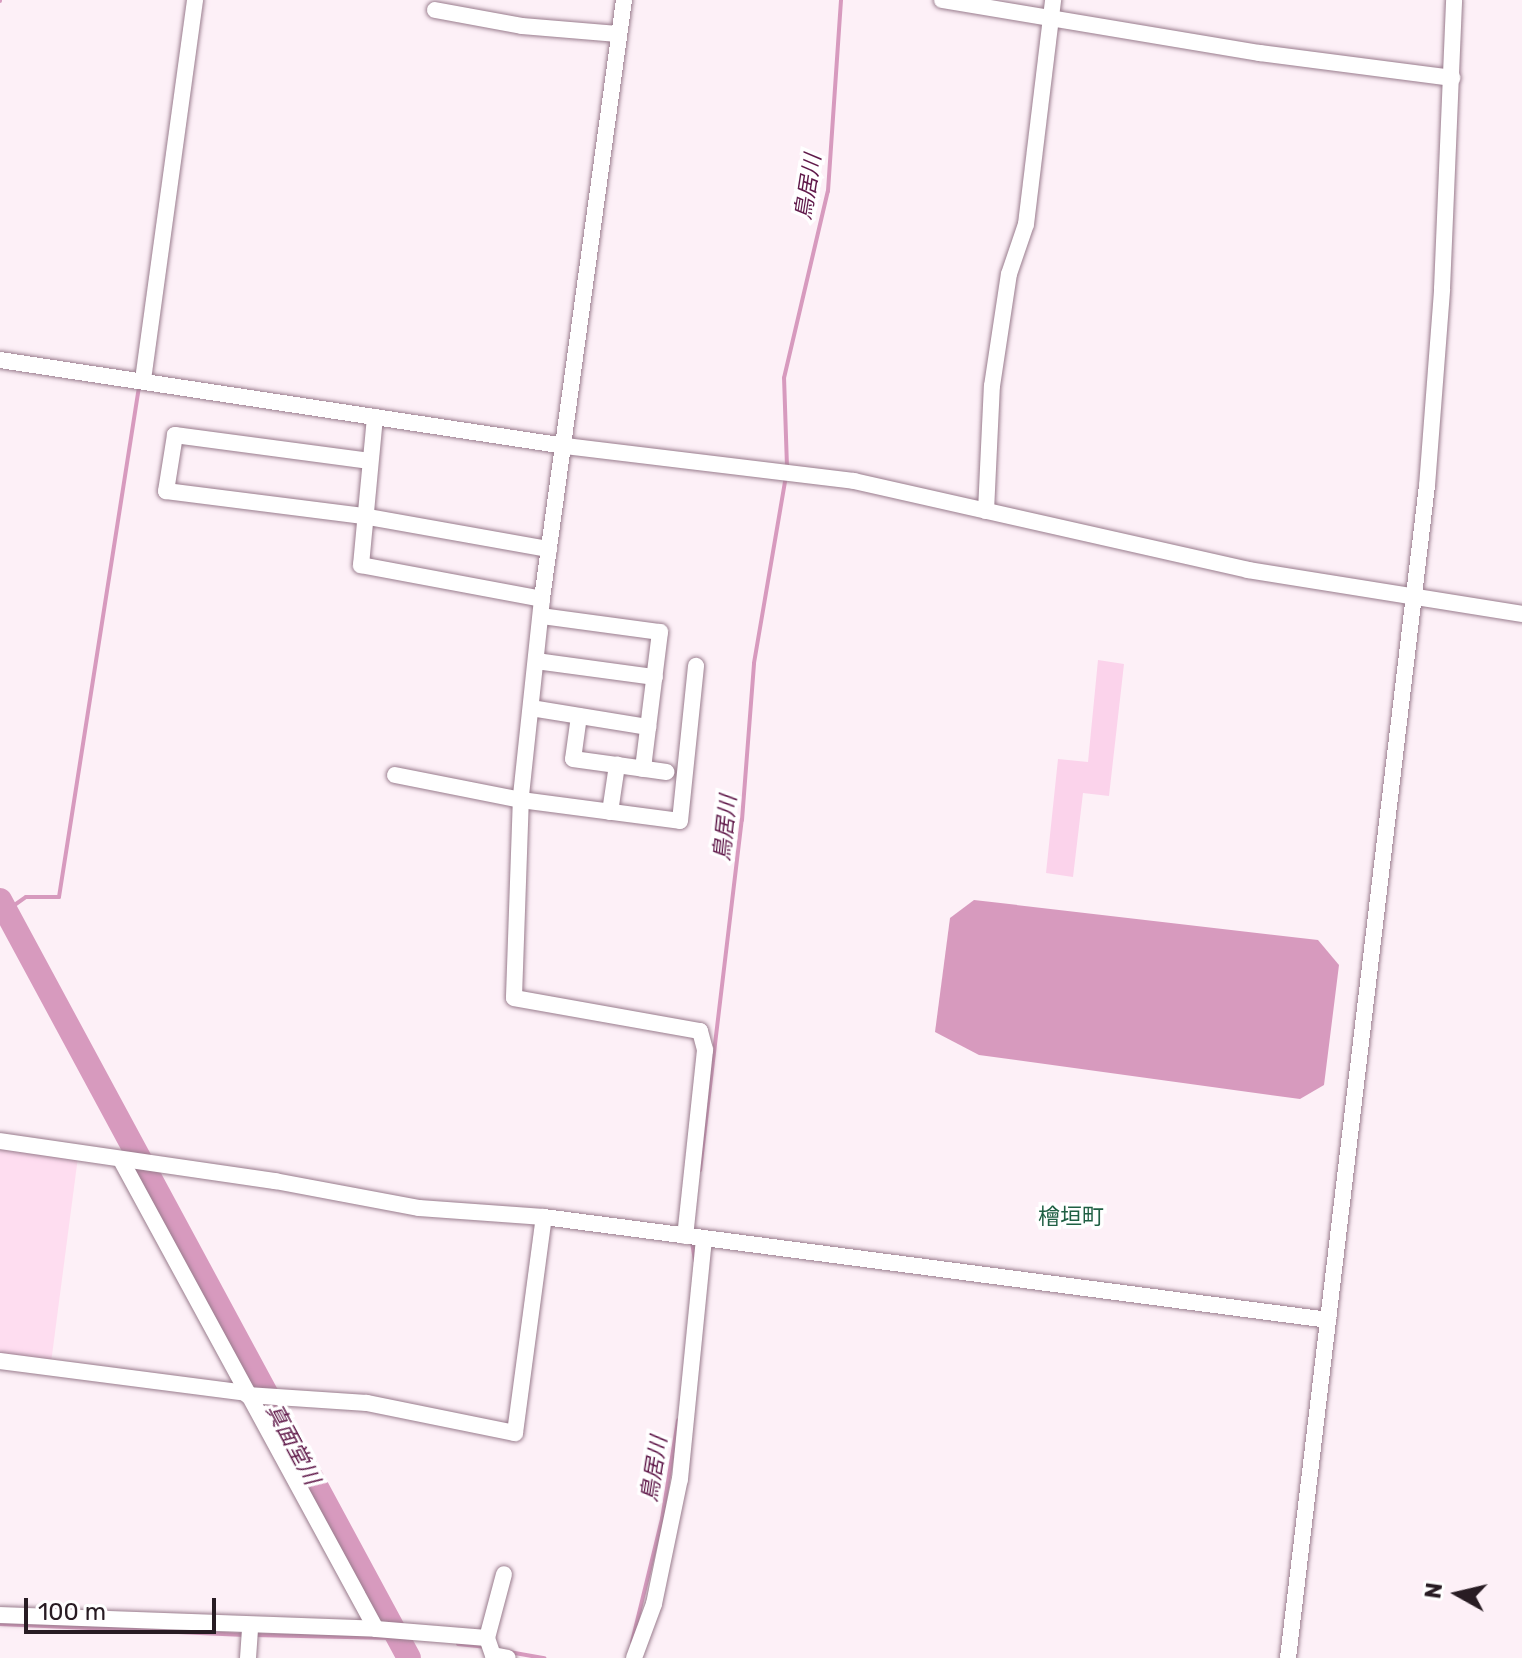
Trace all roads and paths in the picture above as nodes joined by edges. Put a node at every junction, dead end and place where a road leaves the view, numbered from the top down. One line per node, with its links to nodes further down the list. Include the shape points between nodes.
1 (195, 0): 10 (street)
2 (624, 0): 7 (street)
3 (942, 0): 5 (street)
4 (1454, 0): 8 (street)
5 (1052, 8): 8 (street, via 1260,53); 14 (street, via 1026,224 1009,274 992,386)
6 (435, 10): 7 (street, via 522,26)
7 (618, 34): 12 (street)
8 (1452, 78): 18 (street, via 1427,486)
9 (0, 360): 10 (street)
10 (143, 380): 11 (street)
11 (375, 417): 12 (street); 13 (street)
12 (565, 446): 14 (street, via 854,481); 16 (street)
13 (370, 461): 15 (street); 15 (street, via 175,435 166,491)
14 (986, 511): 18 (street)
15 (363, 516): 16 (street); 17 (street, via 361,565)
16 (549, 549): 17 (street)
17 (542, 599): 20 (street)
18 (1411, 601): 19 (street); 38 (street)
19 (1522, 614)
20 (541, 616): 21 (street); 23 (street, via 660,632)
21 (536, 661): 23 (street); 24 (street)
22 (696, 666): 32 (street, via 680,821)
23 (655, 677): 26 (street)
24 (531, 708): 25 (street); 31 (street)
25 (579, 716): 26 (street); 27 (street, via 573,759)
26 (648, 727): 28 (street)
27 (617, 765): 28 (street); 32 (street)
28 (643, 769): 29 (street)
29 (667, 772)
30 (395, 775): 31 (street)
31 (521, 800): 32 (street); 36 (street, via 514,998 700,1031 705,1050)
32 (610, 812)
33 (0, 1141): 34 (street)
34 (124, 1160): 35 (street, via 366,1201); 40 (street)
35 (544, 1217): 36 (street); 40 (street, via 515,1433 367,1403)
36 (685, 1236): 37 (street)
37 (704, 1239): 38 (street); 48 (street, via 680,1479 654,1604)
38 (1328, 1320): 49 (street)
39 (0, 1361): 40 (street)
40 (249, 1394): 44 (street)
41 (504, 1574): 45 (street)
42 (0, 1615): 43 (street)
43 (250, 1627): 44 (street); 46 (street)
44 (379, 1629): 45 (street)
45 (487, 1638): 47 (street, via 493,1655)
46 (248, 1658)
47 (508, 1658)
48 (634, 1658)
49 (1288, 1658)

